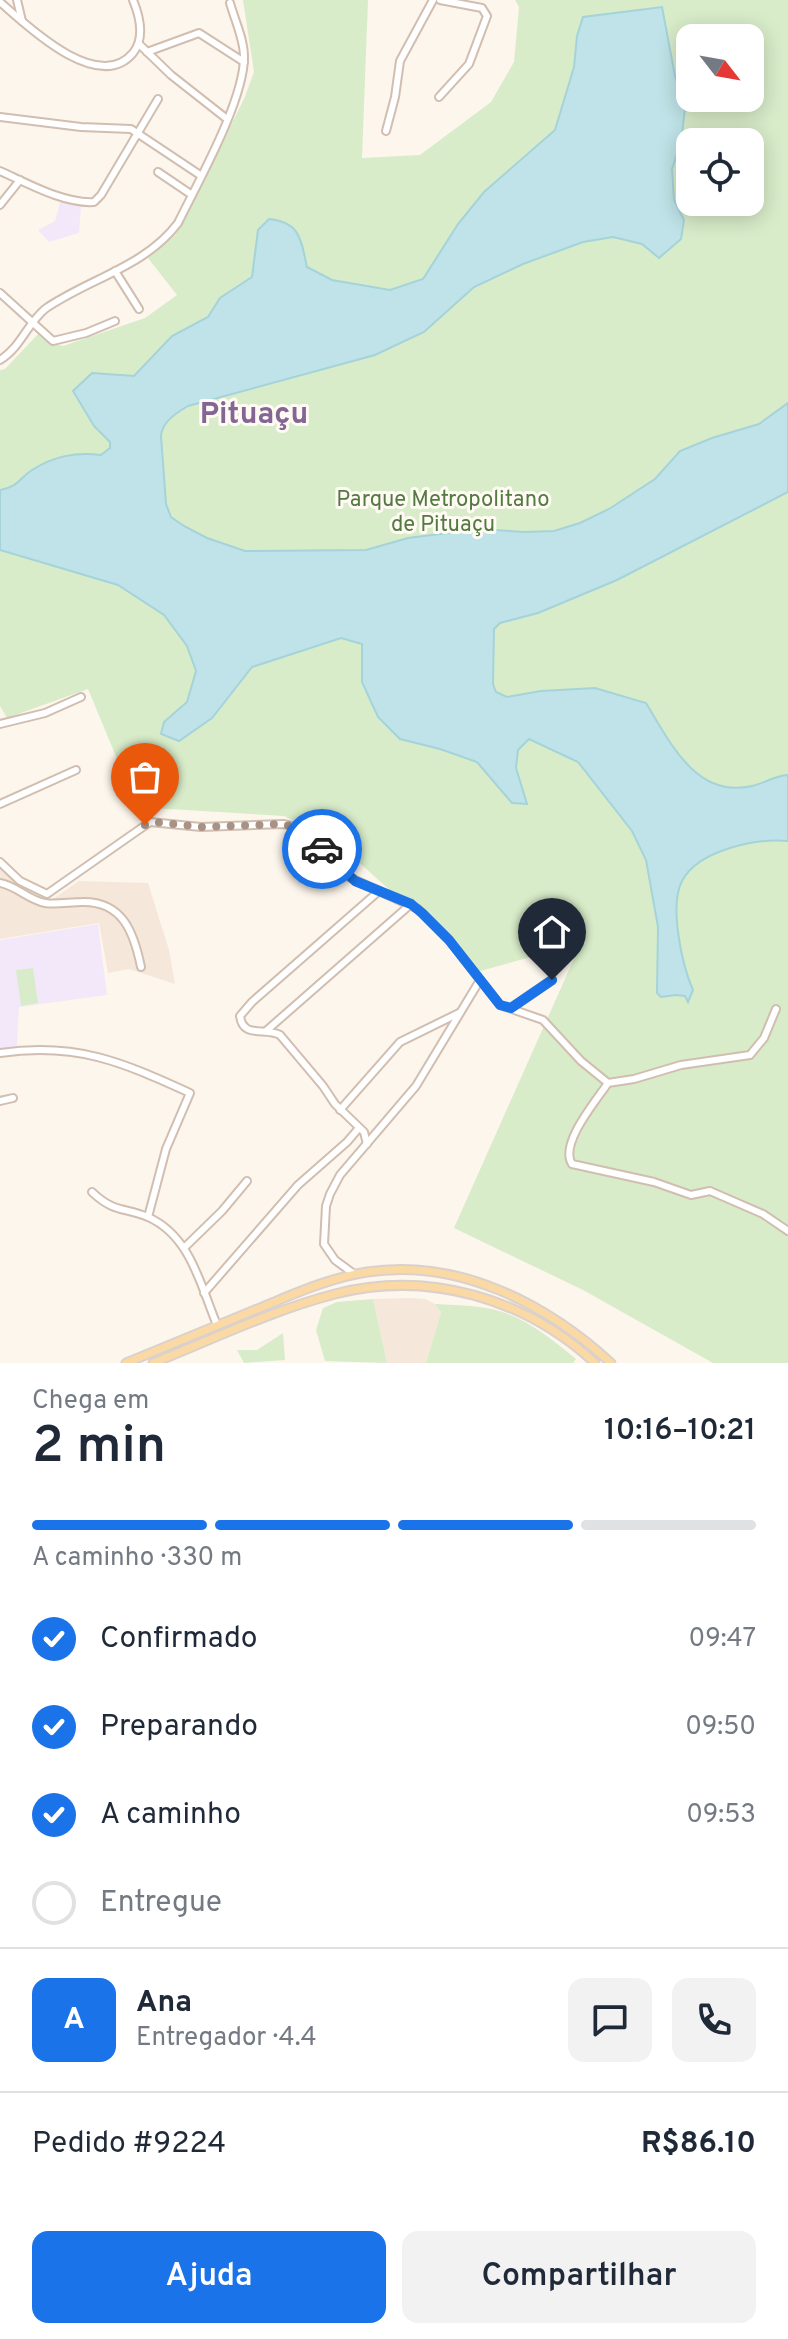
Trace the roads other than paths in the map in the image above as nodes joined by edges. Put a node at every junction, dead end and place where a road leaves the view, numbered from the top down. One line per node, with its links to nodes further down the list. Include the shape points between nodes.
1 (17, 0): 7 (street)
2 (133, 0): 8 (street)
3 (433, 0): 15 (street, via 400,61)
4 (440, 0): 11 (street, via 482,8 487,16 469,64)
5 (0, 2): 7 (street)
6 (230, 3): 10 (street)
7 (22, 21): 8 (street, via 46,43 88,63 116,64)
8 (139, 44): 9 (street)
9 (147, 52): 10 (street, via 199,33); 14 (street)
10 (244, 62): 14 (street)
11 (439, 97)
12 (158, 99): 16 (street)
13 (0, 117): 16 (street)
14 (227, 119): 19 (street)
15 (386, 131)
16 (137, 132): 19 (street); 20 (street, via 94,202)
17 (0, 171): 20 (street)
18 (158, 172): 21 (street)
19 (200, 175): 21 (street)
20 (20, 180): 22 (street)
21 (192, 195): 23 (street, via 166,237)
22 (0, 205)
23 (115, 271): 25 (street); 27 (street, via 51,304)
24 (0, 293): 27 (street)
25 (139, 309)
26 (115, 321): 27 (street, via 56,342)
27 (32, 322): 28 (street)
28 (0, 360)
29 (81, 697): 30 (street)
30 (0, 724)
31 (76, 770): 32 (street)
32 (0, 804)
33 (0, 862): 35 (street, via 20,881 47,894 150,822 201,827 284,824 308,833 349,877)
34 (0, 883): 37 (street, via 42,903 94,902 113,910 134,935)
35 (379, 891): 36 (street); 43 (street, via 241,1011 242,1026)
36 (411, 904): 38 (street); 43 (street)
37 (141, 967)
38 (480, 980): 40 (street, via 500,1005); 42 (street)
39 (552, 980): 40 (street)
40 (511, 1008): 45 (street, via 543,1020)
41 (776, 1009): 45 (street, via 750,1055)
42 (462, 1011): 48 (street, via 400,1042); 51 (street, via 416,1086)
43 (266, 1031): 48 (street, via 280,1035)
44 (0, 1053): 55 (street, via 98,1055 190,1093 166,1149)
45 (608, 1083): 56 (street, via 570,1143 572,1164 691,1195 710,1191)
46 (13, 1098): 47 (street)
47 (0, 1101)
48 (340, 1110): 49 (street)
49 (359, 1128): 50 (street); 51 (street)
50 (347, 1142): 52 (street); 59 (street, via 298,1185)
51 (367, 1144): 52 (street)
52 (360, 1154): 58 (street, via 335,1184 324,1230 327,1251)
53 (247, 1181): 57 (street)
54 (92, 1192): 55 (street, via 114,1208)
55 (148, 1217): 57 (street)
56 (788, 1231)
57 (185, 1247): 59 (street)
58 (354, 1274): 60 (main road); 64 (main road, via 421,1270 485,1284 544,1311)
59 (204, 1293): 60 (street)
60 (217, 1325): 61 (main road)
61 (126, 1363)
62 (153, 1363): 63 (main road, via 320,1298 397,1284 459,1291 502,1303 558,1333)
63 (595, 1363)
64 (611, 1363)

